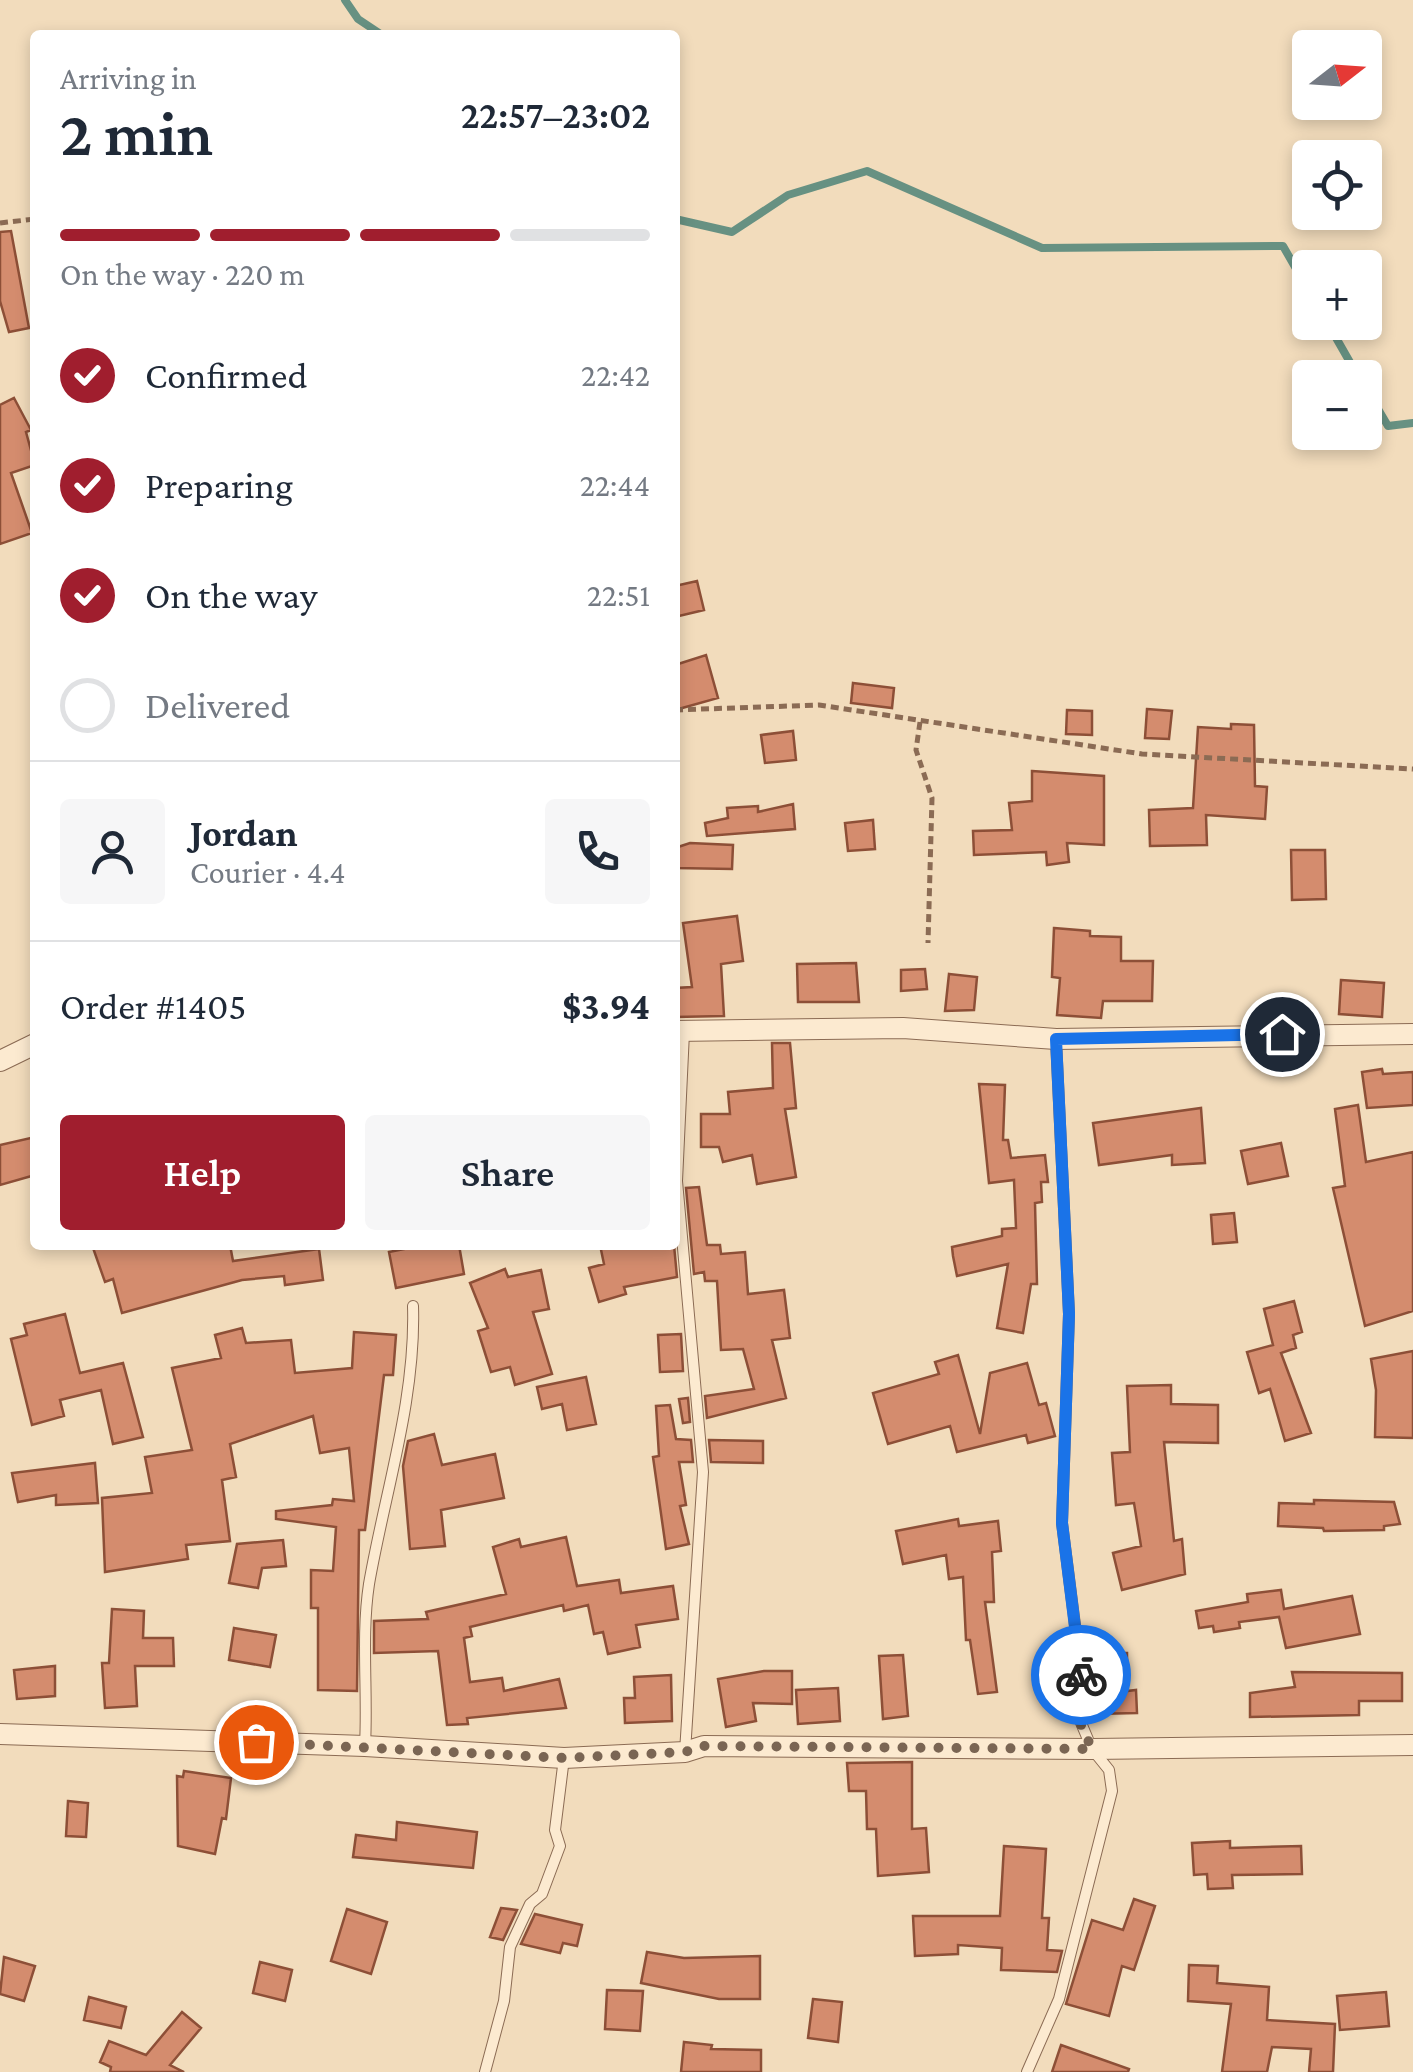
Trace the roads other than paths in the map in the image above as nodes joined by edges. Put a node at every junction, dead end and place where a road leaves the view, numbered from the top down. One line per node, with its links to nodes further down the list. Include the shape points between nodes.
1 (680, 1032): 3 (street, via 903,1028)
2 (1413, 1034): 3 (street)
3 (1056, 1039): 11 (lane, via 1069,1314 1062,1523 1082,1680 1078,1718)
4 (30, 1046): 5 (street)
5 (0, 1061)
6 (680, 1215): 12 (lane, via 703,1472)
7 (413, 1306): 10 (lane, via 406,1406 368,1589)
8 (0, 1734): 10 (street)
9 (1413, 1745): 11 (street)
10 (365, 1746): 13 (street)
11 (1092, 1749): 12 (street, via 704,1746); 15 (lane, via 1109,1770 1112,1791 1060,1999)
12 (685, 1752): 13 (street)
13 (564, 1758): 14 (lane, via 555,1830 560,1846 542,1894 510,1946)
14 (485, 2072)
15 (1027, 2072)

